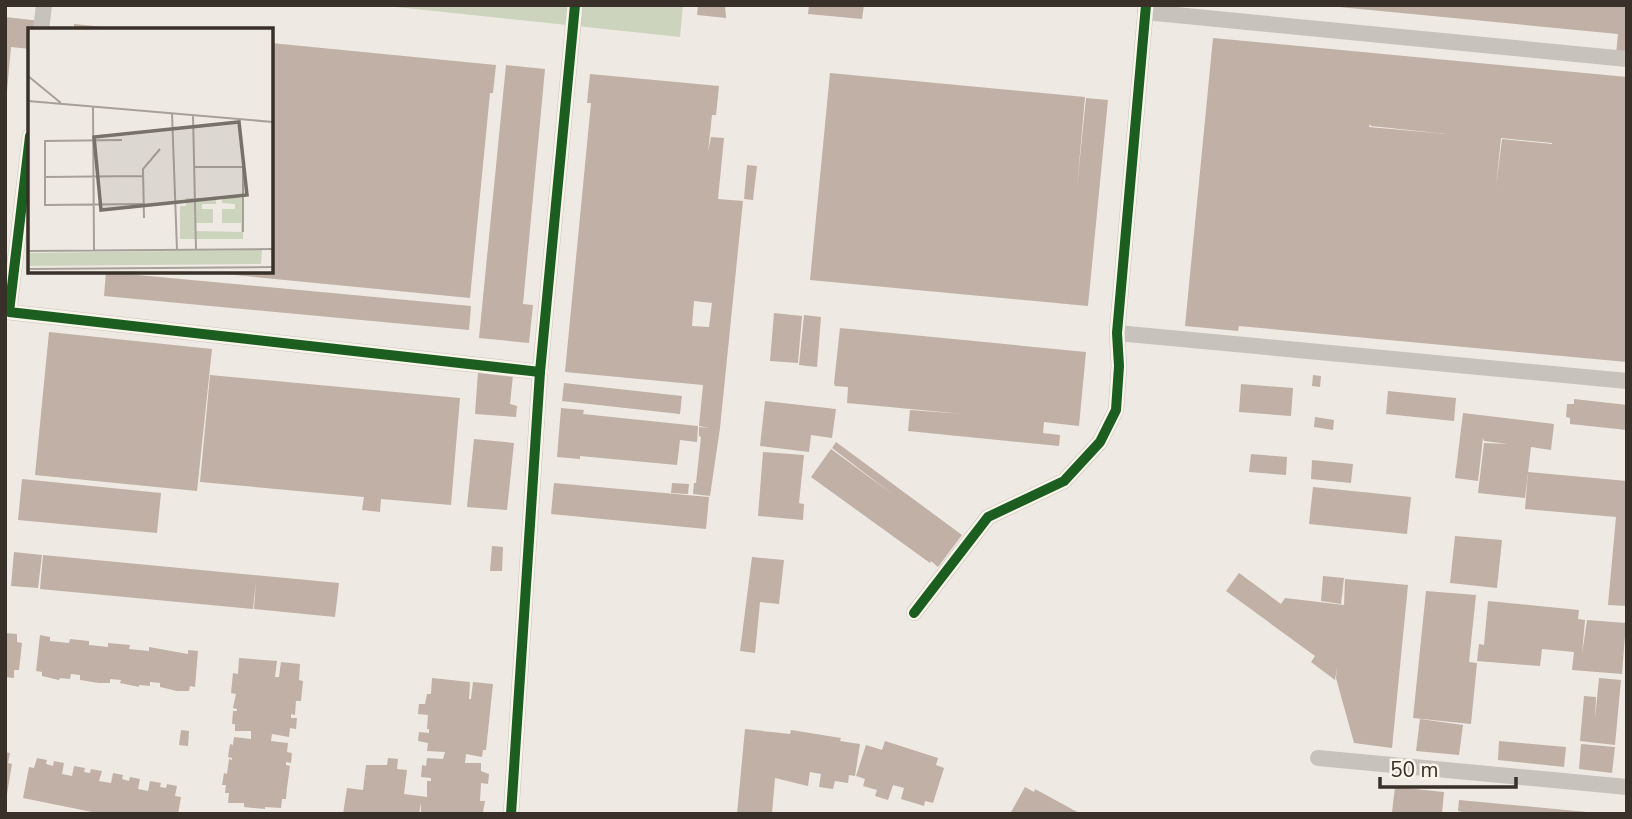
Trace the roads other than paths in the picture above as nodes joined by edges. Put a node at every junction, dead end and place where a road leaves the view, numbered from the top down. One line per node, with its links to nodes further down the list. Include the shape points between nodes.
1 (44, 5): 4 (street)
2 (575, 5): 8 (street)
3 (1145, 8): 5 (street); 7 (street)
4 (41, 28)
5 (1627, 59)
6 (28, 153): 8 (street, via 9,312)
7 (1116, 333): 9 (street); 10 (street, via 1116,410 1100,442 1064,481 988,517)
8 (540, 372): 13 (street)
9 (1627, 381)
10 (914, 613)
11 (1318, 758): 12 (street)
12 (1627, 788)
13 (511, 814)

